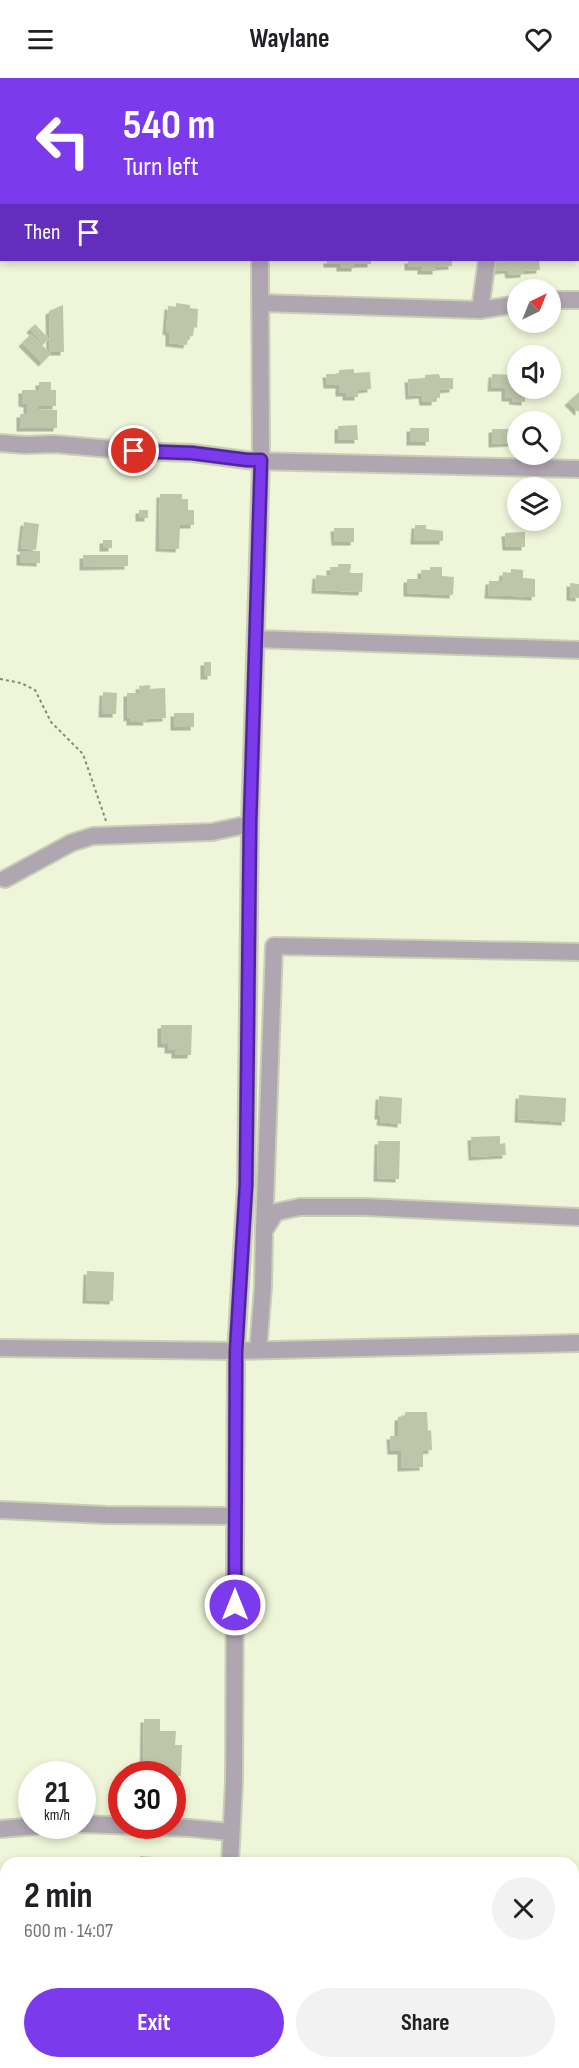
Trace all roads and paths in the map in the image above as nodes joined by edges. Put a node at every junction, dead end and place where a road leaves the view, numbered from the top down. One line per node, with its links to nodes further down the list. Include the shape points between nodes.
1 (260, 261): 5 (street)
2 (487, 261): 7 (street)
3 (561, 300): 4 (street)
4 (579, 300)
5 (261, 303): 7 (street); 9 (street)
6 (507, 306): 7 (street)
7 (480, 310)
8 (0, 443): 9 (street, via 69,444)
9 (261, 460): 10 (street); 11 (street)
10 (579, 469)
11 (256, 639): 12 (street); 14 (street)
12 (579, 650)
13 (0, 679): 15 (path, via 35,690 51,722 83,754)
14 (250, 824): 15 (street, via 212,832); 23 (street, via 246,1185)
15 (113, 834): 16 (street, via 71,843)
16 (4, 879)
17 (579, 952): 19 (street, via 274,946)
18 (579, 1217): 19 (street, via 300,1206 276,1212)
19 (264, 1231): 22 (street)
20 (579, 1343): 22 (street)
21 (0, 1348): 23 (street)
22 (258, 1350): 23 (street)
23 (236, 1351): 25 (street)
24 (0, 1509): 25 (street)
25 (235, 1516): 29 (street, via 234,1782)
26 (96, 1825): 29 (street)
27 (18, 1828): 28 (street)
28 (0, 1829)
29 (230, 1832): 30 (street)
30 (230, 1857)

